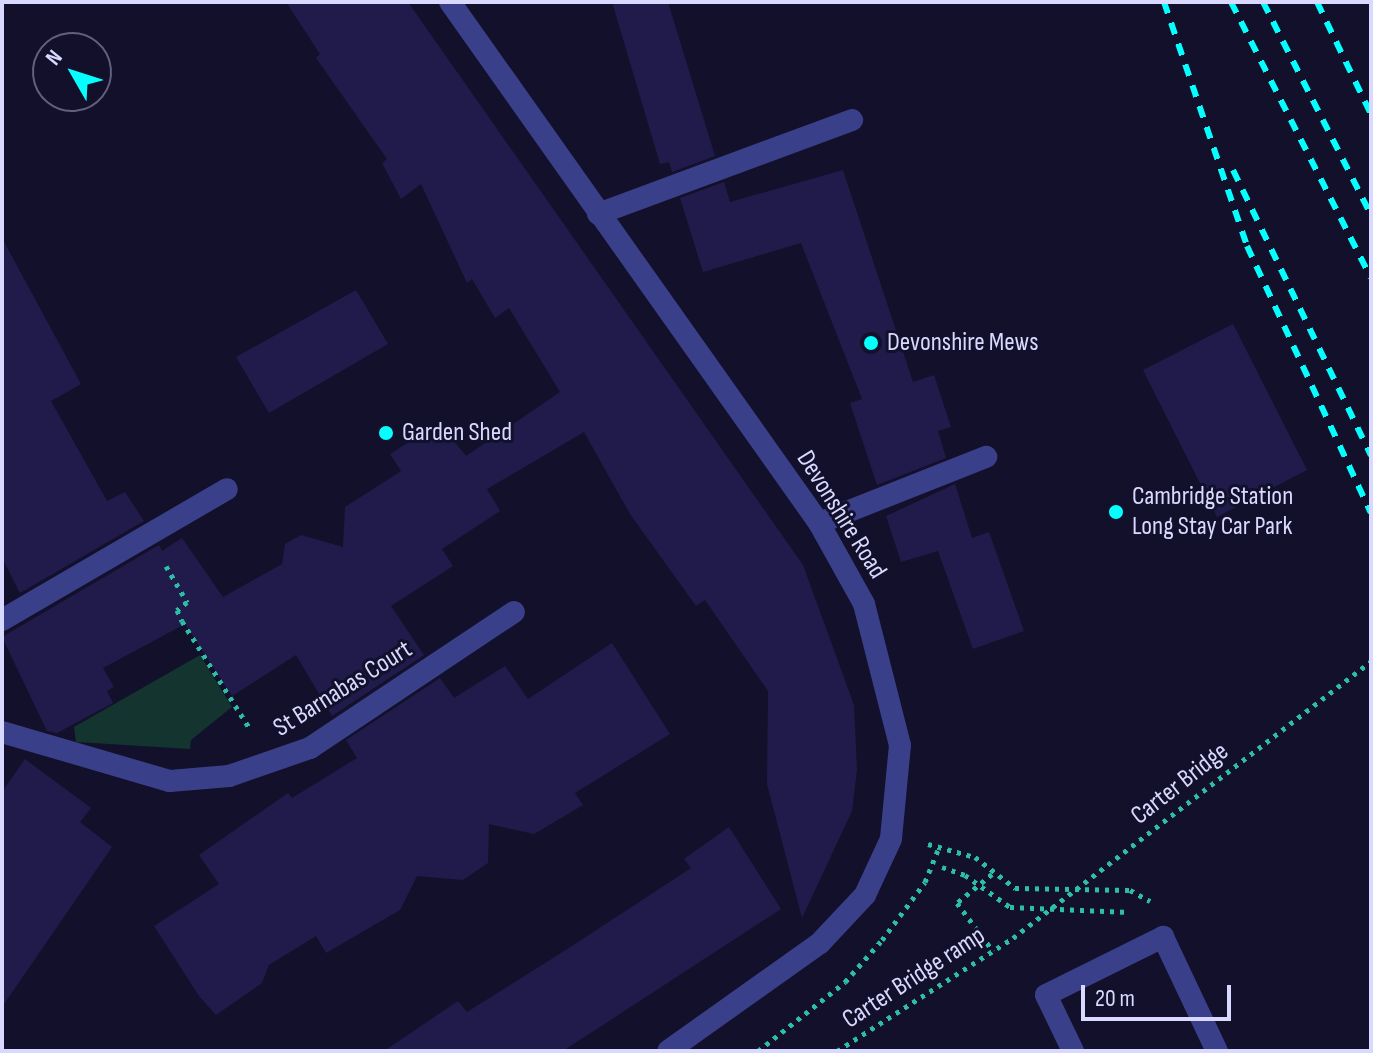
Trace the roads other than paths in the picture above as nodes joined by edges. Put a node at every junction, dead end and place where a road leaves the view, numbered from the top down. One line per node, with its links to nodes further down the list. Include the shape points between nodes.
1 (450, 2): 3 (street, Devonshire Road)
2 (852, 120): 3 (street)
3 (598, 214): 6 (street, Devonshire Road)
4 (986, 457): 6 (street)
5 (227, 489): 8 (street)
6 (819, 523): 10 (street, Devonshire Road, via 864,604 900,745 891,839 865,895 820,943)
7 (514, 612): 9 (street, St Barnabas Court, via 310,748 229,776 170,781)
8 (2, 620)
9 (2, 732)
10 (668, 1051)
11 (1073, 1051): 12 (street, via 1046,995 1163,937)
12 (1217, 1051)

